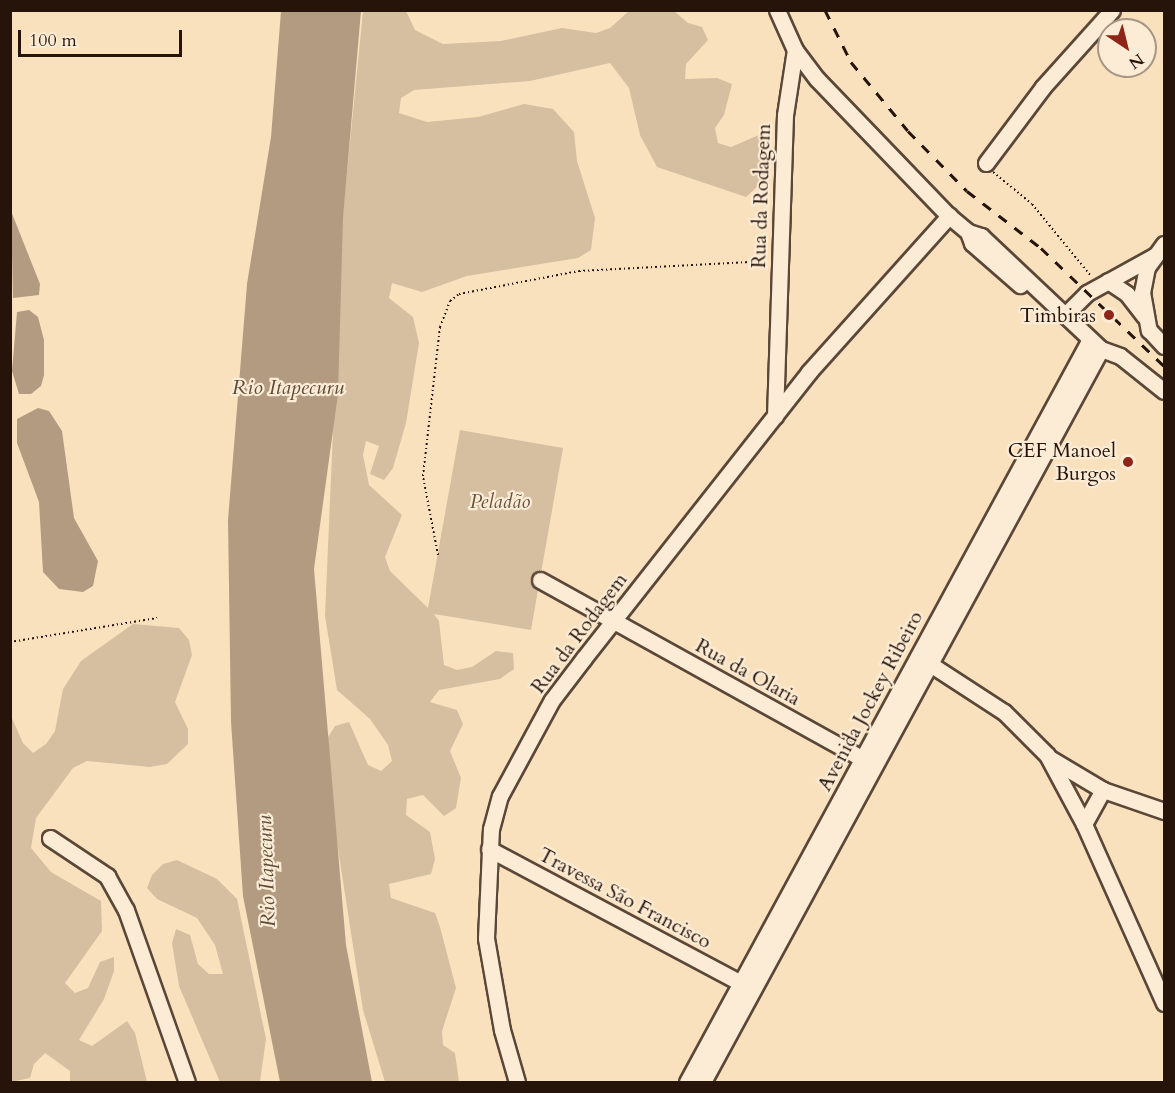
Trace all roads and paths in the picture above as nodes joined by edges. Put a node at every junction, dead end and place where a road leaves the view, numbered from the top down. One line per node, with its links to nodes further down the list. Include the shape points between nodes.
1 (777, 10): 3 (street)
2 (1112, 10): 4 (street, via 1043,87)
3 (795, 50): 5 (street, via 817,79); 8 (street, Rua da Rodagem, via 785,115)
4 (986, 163): 9 (path, via 1032,204)
5 (949, 216): 6 (street); 15 (street, Rua da Rodagem)
6 (968, 232): 10 (street, via 981,236); 12 (street, via 980,250 1074,332)
7 (1160, 250): 9 (street); 11 (street, via 1142,292)
8 (780, 261): 15 (street, Rua da Rodagem); 16 (path, via 579,272 459,294 450,301 440,327 423,476)
9 (1103, 284): 10 (street); 11 (street, via 1127,294)
10 (1067, 313): 12 (street)
11 (1147, 323): 13 (street)
12 (1091, 340): 14 (street, via 1120,356); 21 (street, Avenida Jockey Ribeiro); 23 (street, Avenida Jockey Ribeiro)
13 (1164, 346)
14 (1164, 391)
15 (775, 416): 19 (street, Rua da Rodagem)
16 (438, 555)
17 (540, 580): 19 (street, Rua da Olaria)
18 (157, 618): 20 (path)
19 (613, 621): 23 (street, Rua da Olaria); 28 (street, Rua da Rodagem, via 552,700 500,796)
20 (10, 642)
21 (930, 664): 22 (street, via 1004,712); 23 (street, Avenida Jockey Ribeiro)
22 (1047, 755): 24 (street, via 1072,775); 26 (street)
23 (868, 762): 29 (street, Avenida Jockey Ribeiro)
24 (1103, 790): 25 (street); 26 (street)
25 (1164, 811)
26 (1084, 824): 30 (street)
27 (50, 838): 31 (street, via 107,876 126,910)
28 (489, 849): 29 (street, Travessa São Francisco); 32 (street, Rua da Rodagem, via 486,938 502,1030)
29 (747, 987): 33 (street, Avenida Jockey Ribeiro); 34 (street, Avenida Jockey Ribeiro)
30 (1164, 1003)
31 (187, 1083)
32 (517, 1083)
33 (687, 1083)
34 (703, 1083)

